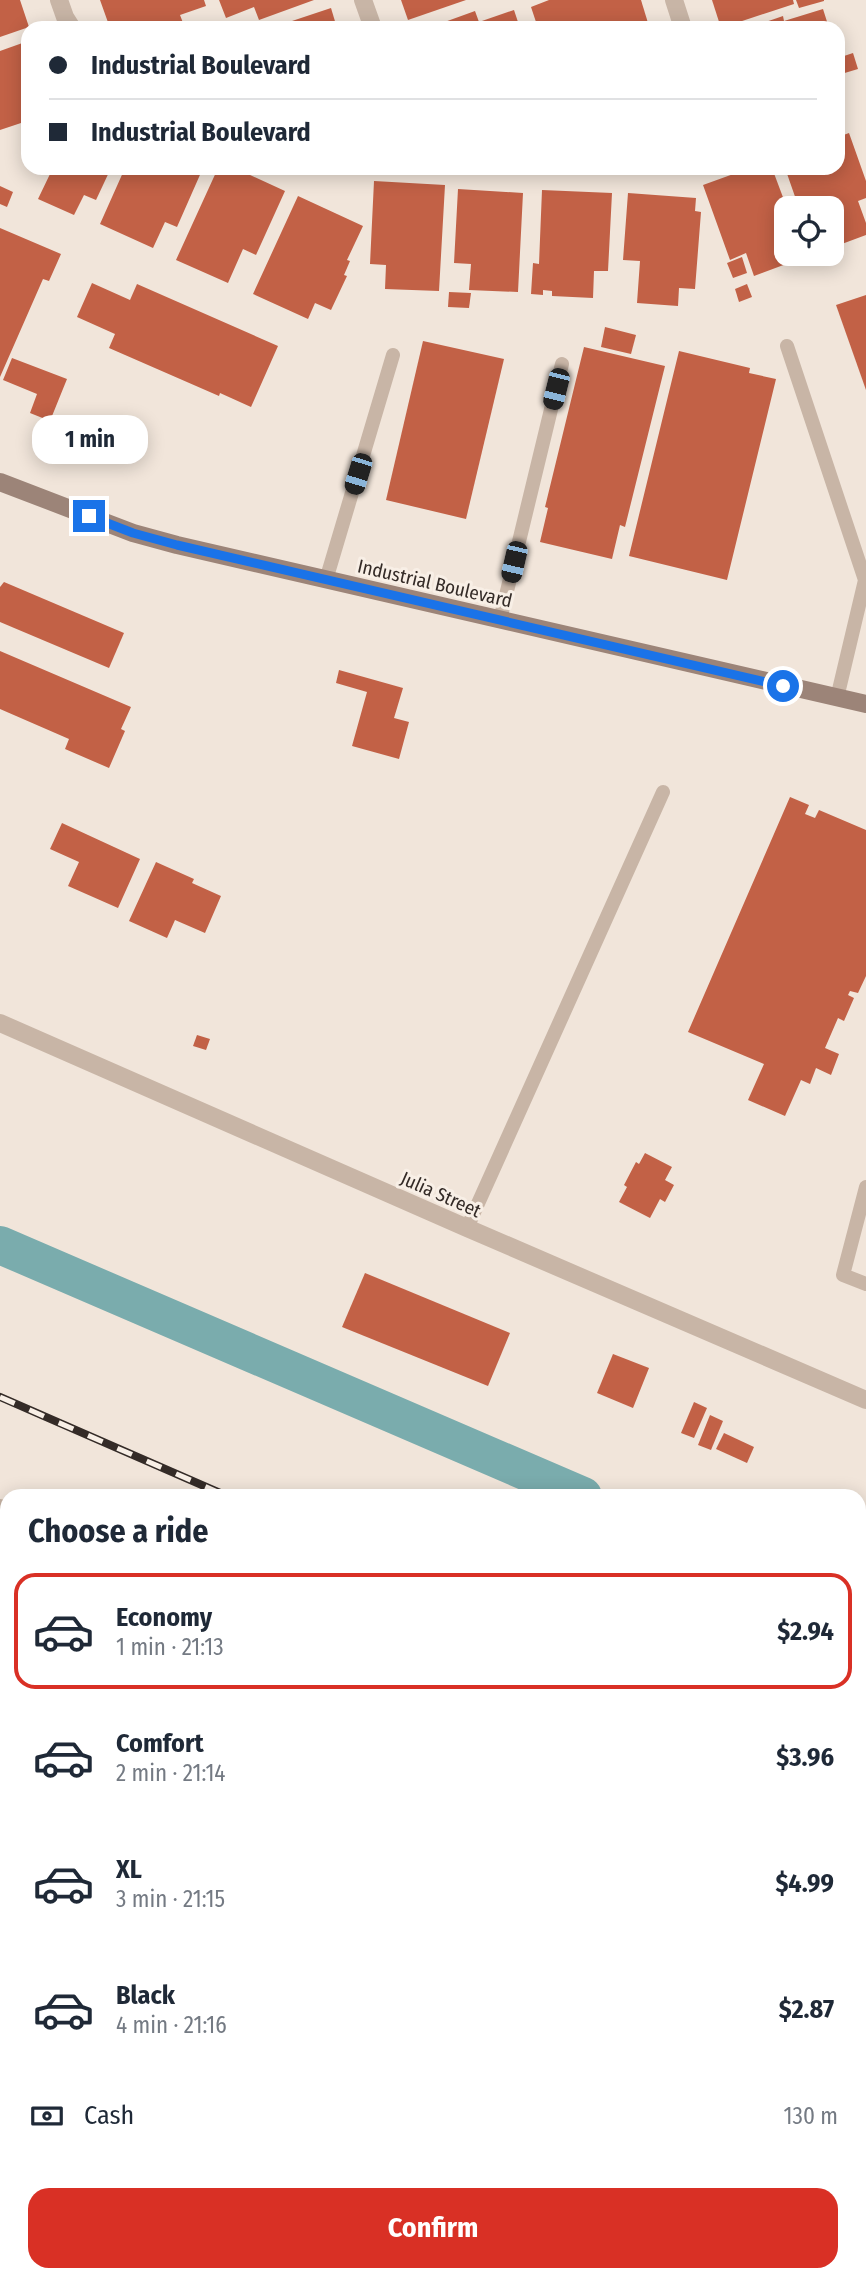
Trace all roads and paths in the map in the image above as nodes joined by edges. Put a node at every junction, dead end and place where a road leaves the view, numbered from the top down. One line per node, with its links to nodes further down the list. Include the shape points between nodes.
1 (59, 0): 4 (street)
2 (363, 0): 5 (street)
3 (674, 0): 6 (street)
4 (68, 21)
5 (370, 21)
6 (681, 21)
7 (786, 346): 13 (lane, via 865,580)
8 (393, 355): 11 (lane)
9 (562, 365): 12 (lane)
10 (0, 482): 11 (main road, Industrial Boulevard, via 133,533)
11 (326, 580): 12 (main road, Industrial Boulevard)
12 (500, 620): 13 (main road, Industrial Boulevard)
13 (837, 698): 14 (main road, Industrial Boulevard)
14 (866, 704)
15 (663, 792): 18 (lane)
16 (0, 1023): 18 (street, Julia Street)
17 (866, 1187): 19 (lane, via 843,1275)
18 (467, 1228): 20 (street, Julia Street)
19 (866, 1284)
20 (866, 1400)

